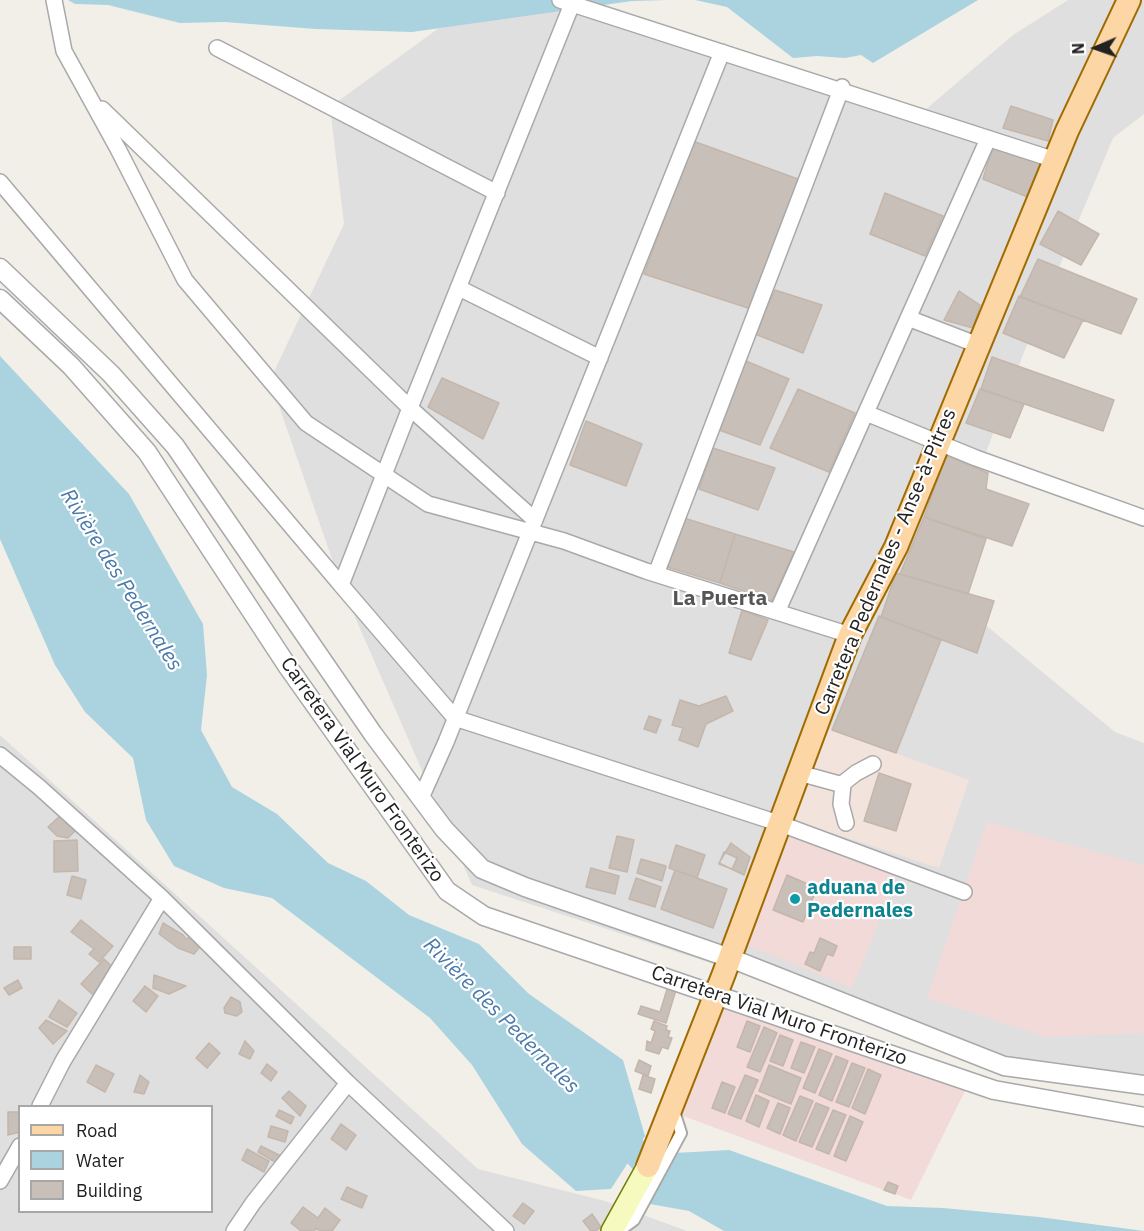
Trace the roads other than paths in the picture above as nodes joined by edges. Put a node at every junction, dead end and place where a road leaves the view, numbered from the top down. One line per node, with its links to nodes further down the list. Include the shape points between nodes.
1 (54, 0): 7 (street, via 64,51)
2 (1129, 0): 9 (main road, Carretera Pedernales - Anse-à-Pitres)
3 (566, 2): 5 (street); 11 (street)
4 (217, 48): 11 (street)
5 (722, 52): 8 (street); 17 (street)
6 (842, 87): 23 (street)
7 (90, 97): 18 (street); 20 (street, via 185,280 306,423)
8 (988, 139): 9 (street); 15 (street)
9 (1055, 160): 16 (main road, Carretera Pedernales - Anse-à-Pitres)
10 (0, 182): 24 (street)
11 (497, 193): 13 (street)
12 (0, 268): 32 (street, Carretera Vial Muro Fronterizo, via 111,374 174,447)
13 (459, 288): 17 (street); 18 (street)
14 (0, 299): 38 (street, Carretera Vial Muro Fronterizo, via 71,366 147,452 288,668 447,891 484,916)
15 (908, 318): 16 (street); 19 (street)
16 (978, 345): 26 (main road, Carretera Pedernales - Anse-à-Pitres, via 896,547)
17 (600, 358): 22 (street)
18 (410, 408): 20 (street); 22 (street)
19 (866, 413): 21 (street, via 976,458); 25 (street)
20 (385, 474): 22 (street, via 428,504); 24 (street)
21 (1144, 518)
22 (531, 526): 23 (street); 27 (street)
23 (656, 574): 25 (street)
24 (341, 585): 27 (street)
25 (777, 612): 26 (street)
26 (850, 635): 30 (main road, Carretera Pedernales - Anse-à-Pitres)
27 (455, 718): 32 (street); 34 (street)
28 (0, 755): 36 (street)
29 (873, 764): 31 (street)
30 (799, 773): 31 (street); 34 (main road, Carretera Pedernales - Anse-à-Pitres)
31 (842, 784): 33 (street)
32 (421, 798): 37 (street, Carretera Vial Muro Fronterizo, via 482,869 525,888)
33 (846, 823)
34 (781, 824): 35 (street); 37 (main road, Carretera Pedernales - Anse-à-Pitres)
35 (964, 892)
36 (162, 898): 39 (street); 41 (street, via 63,1061)
37 (730, 958): 38 (main road, Carretera Pedernales - Anse-à-Pitres); 40 (street, Carretera Vial Muro Fronterizo, via 1004,1066)
38 (716, 994): 42 (main road, Carretera Pedernales - Anse-à-Pitres); 43 (street, Carretera Vial Muro Fronterizo, via 994,1090)
39 (348, 1083): 47 (street); 48 (street)
40 (1144, 1085)
41 (41, 1105)
42 (673, 1106): 45 (main road, Carretera Pedernales - Anse-à-Pitres); 50 (street, via 681,1133 634,1220)
43 (1144, 1117)
44 (18, 1150): 46 (street)
45 (648, 1166): 49 (main road)
46 (0, 1181)
47 (234, 1231)
48 (506, 1231)
49 (612, 1231)
50 (619, 1231)

